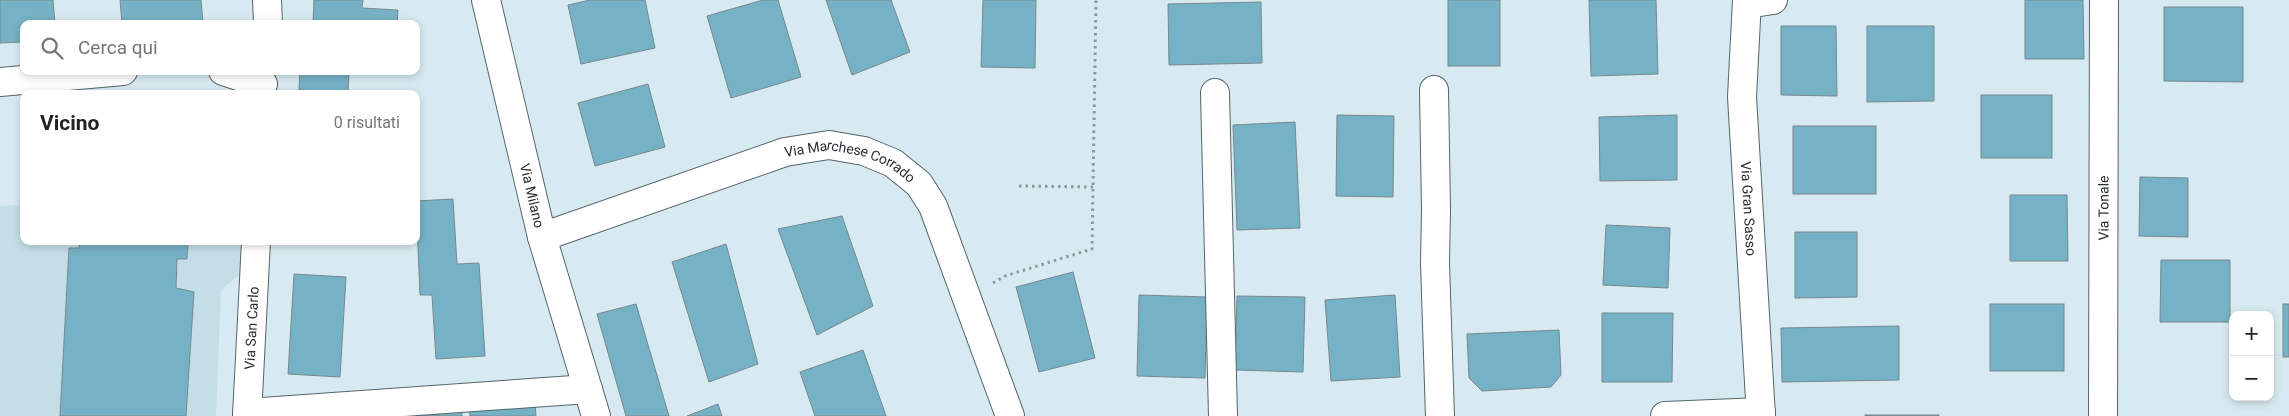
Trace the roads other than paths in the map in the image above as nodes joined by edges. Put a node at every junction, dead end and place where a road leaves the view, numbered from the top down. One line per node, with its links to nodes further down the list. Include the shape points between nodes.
1 (267, 0): 6 (street)
2 (486, 0): 13 (street, Via Milano)
3 (1773, 0): 5 (street)
4 (2104, 0): 23 (street, Via Tonale)
5 (1747, 2): 16 (street, Via Gran Sasso, via 1742,97)
6 (268, 20)
7 (78, 75): 9 (street)
8 (236, 75): 10 (street)
9 (0, 82)
10 (263, 83)
11 (1434, 90): 21 (street)
12 (1215, 93): 20 (street)
13 (542, 237): 15 (street, Via Milano); 19 (street, Via Marchese Corrado, via 785,152 829,145 864,150 893,163 919,184 934,206)
14 (256, 245): 17 (street, Via San Carlo)
15 (588, 389): 17 (street); 18 (street, Via Milano)
16 (1761, 414): 22 (street)
17 (247, 415)
18 (596, 416)
19 (1010, 416)
20 (1223, 416)
21 (1440, 416)
22 (1664, 416)
23 (2103, 416)

